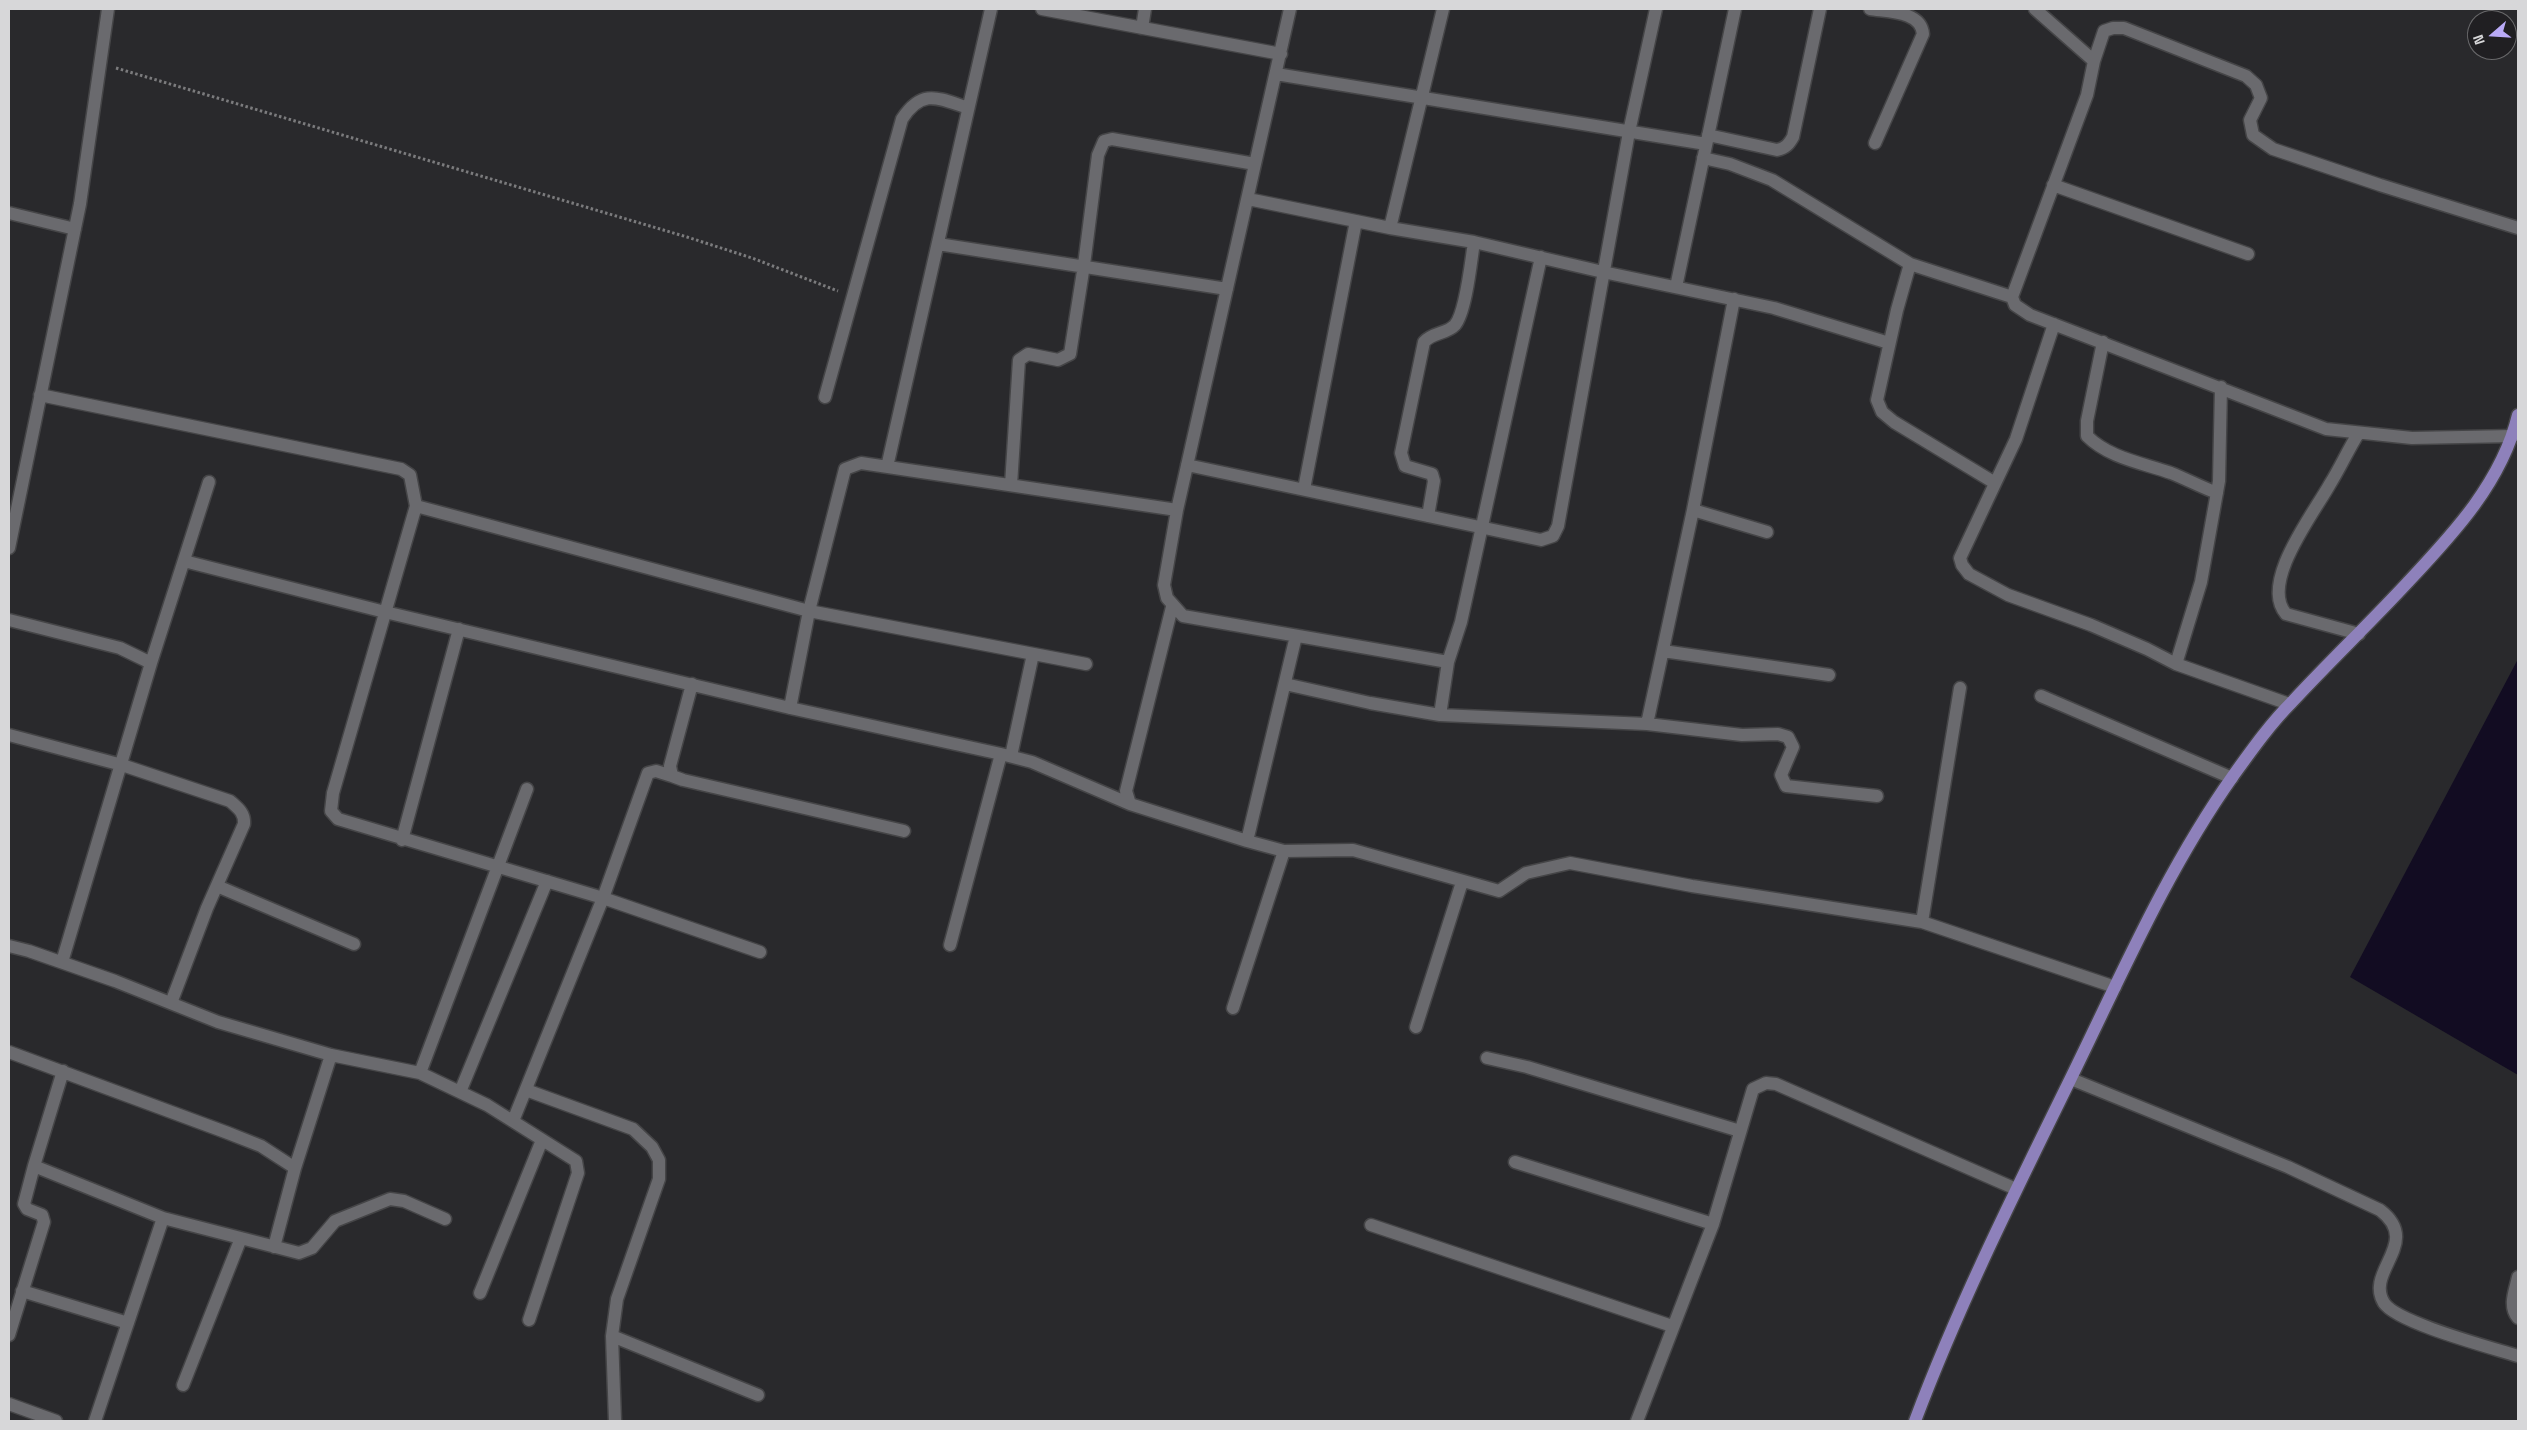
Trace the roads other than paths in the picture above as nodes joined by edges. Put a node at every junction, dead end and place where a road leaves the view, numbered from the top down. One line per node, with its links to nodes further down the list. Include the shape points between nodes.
1 (108, 9): 27 (street)
2 (991, 9): 17 (street)
3 (1042, 9): 12 (street)
4 (1145, 9): 12 (street)
5 (1290, 9): 13 (street)
6 (1442, 9): 16 (street)
7 (1656, 9): 18 (street)
8 (1735, 9): 19 (street)
9 (1820, 9): 19 (street, via 1790,144 1777,150)
10 (1870, 9): 20 (street, via 1912,17 1919,22 1923,34)
11 (2034, 9): 14 (street)
12 (1142, 28): 13 (street)
13 (1281, 54): 15 (street)
14 (2094, 61): 23 (street, via 2087,95); 29 (street, via 2104,31 2124,28 2246,76 2256,85 2261,98 2250,120 2253,135 2273,149)
15 (1276, 74): 16 (street); 22 (street)
16 (1423, 98): 18 (street); 28 (street)
17 (968, 108): 31 (street); 46 (street, via 933,97 919,100 902,120)
18 (1629, 132): 19 (street); 36 (street)
19 (1707, 139): 21 (street)
20 (1875, 143)
21 (1703, 158): 34 (street, via 1772,180); 37 (street)
22 (1256, 164): 24 (street); 35 (street, via 1112,139 1104,141 1098,155)
23 (2054, 185): 32 (street); 39 (street)
24 (1248, 199): 26 (street); 38 (street)
25 (9, 213): 27 (street)
26 (1356, 221): 28 (street); 55 (street)
27 (75, 228): 45 (street)
28 (1390, 228): 30 (street)
29 (2518, 228)
30 (1474, 242): 33 (street); 60 (street, via 1461,316 1452,328 1437,332 1424,342 1401,454 1405,466 1432,474 1434,482)
31 (938, 244): 35 (street); 51 (street)
32 (2248, 254)
33 (1541, 257): 36 (street); 61 (street)
34 (1910, 264): 39 (street); 43 (street)
35 (1084, 265): 38 (street); 54 (street, via 1070,354 1058,360 1028,354 1019,360)
36 (1602, 272): 37 (street); 61 (street, via 1553,536 1542,540)
37 (1676, 287): 40 (street)
38 (1227, 288): 50 (street)
39 (2012, 296): 41 (street, via 2015,305 2022,310)
40 (1734, 299): 43 (street); 59 (street)
41 (2054, 324): 42 (street); 53 (street, via 2016,439)
42 (2102, 342): 44 (street); 56 (street, via 2087,436 2110,452)
43 (1889, 343): 53 (street, via 1877,400 1882,412)
44 (2221, 387): 48 (street, via 2326,429); 56 (street)
45 (40, 395): 57 (street, via 401,469 410,475); 63 (street)
46 (825, 397)
47 (2518, 418): 49 (main road)
48 (2358, 434): 49 (street, via 2412,438); 70 (street, via 2288,556 2278,588 2279,606 2286,614)
49 (2513, 436): 70 (main road, via 2495,474 2474,506)
50 (1187, 464): 55 (street); 58 (street)
51 (887, 467): 54 (street); 66 (street, via 861,463 845,469)
52 (209, 482): 64 (street)
53 (1995, 483): 77 (street, via 1960,558 1969,574 2008,595 2091,625)
54 (1011, 485): 58 (street)
55 (1304, 490): 60 (street)
56 (2217, 493): 77 (street, via 2201,582)
57 (416, 506): 66 (street); 67 (street)
58 (1176, 510): 65 (street, via 1164,585)
59 (1693, 510): 62 (street); 72 (street)
60 (1428, 516): 61 (street)
61 (1480, 527): 74 (street, via 1461,622)
62 (1767, 532)
63 (9, 548)
64 (184, 561): 67 (street); 75 (street)
65 (1172, 607): 71 (street, via 1183,616); 94 (street, via 1126,791)
66 (809, 611): 73 (street); 84 (street)
67 (386, 612): 69 (street); 96 (street, via 333,793 331,811 338,819)
68 (9, 620): 75 (street, via 120,648)
69 (460, 629): 79 (street); 96 (street)
70 (2359, 634): 83 (main road)
71 (1296, 636): 74 (street); 80 (street)
72 (1663, 651): 78 (street); 86 (street)
73 (1033, 654): 76 (street); 88 (street)
74 (1448, 662): 85 (street)
75 (151, 663): 89 (street)
76 (1086, 664)
77 (2176, 664): 83 (street)
78 (1829, 675)
79 (692, 684): 84 (street); 90 (street, via 670,766)
80 (1285, 684): 85 (street); 97 (street)
81 (1960, 688): 104 (street)
82 (2041, 696): 91 (street)
83 (2289, 704): 91 (main road)
84 (790, 708): 88 (street)
85 (1440, 715): 86 (street)
86 (1647, 724): 93 (street, via 1788,737 1793,746 1781,775 1786,786)
87 (9, 735): 89 (street)
88 (1006, 755): 94 (street, via 1032,762); 106 (street)
89 (122, 765): 102 (street, via 230,801 241,810 244,824); 109 (street)
90 (672, 776): 95 (street); 103 (street, via 656,771 648,774)
91 (2232, 778): 110 (main road, via 2184,850)
92 (527, 789): 99 (street)
93 (1877, 796)
94 (1130, 804): 97 (street)
95 (904, 831)
96 (402, 840): 99 (street)
97 (1247, 841): 98 (street)
98 (1284, 851): 101 (street, via 1353,850); 112 (street)
99 (499, 867): 100 (street); 118 (street)
100 (547, 881): 103 (street); 121 (street)
101 (1462, 882): 104 (street, via 1499,891 1526,873 1570,863 1692,886); 113 (street)
102 (217, 886): 105 (street); 111 (street)
103 (603, 898): 108 (street); 120 (street)
104 (1922, 922): 110 (street)
105 (354, 944)
106 (950, 945)
107 (9, 946): 109 (street)
108 (760, 952)
109 (62, 962): 111 (street)
110 (2115, 987): 119 (main road)
111 (171, 1003): 115 (street, via 218,1022)
112 (1233, 1008)
113 (1416, 1027)
114 (9, 1052): 117 (street)
115 (331, 1055): 118 (street); 127 (street)
116 (1487, 1058): 123 (street, via 1527,1066)
117 (63, 1071): 126 (street); 127 (street, via 253,1143)
118 (420, 1072): 121 (street)
119 (2071, 1079): 128 (main road); 144 (street, via 2288,1167 2380,1210 2390,1218 2397,1231 2380,1285 2384,1302 2394,1312 2448,1335)
120 (526, 1090): 122 (street); 143 (street, via 632,1129 652,1147 659,1160 660,1179 617,1299)
121 (460, 1092): 122 (street)
122 (513, 1121): 124 (street)
123 (1740, 1131): 128 (street, via 1754,1089 1766,1083 1776,1084); 131 (street)
124 (542, 1140): 137 (street); 139 (street, via 576,1160 578,1173)
125 (1515, 1162): 131 (street)
126 (34, 1166): 129 (street); 136 (street, via 24,1204 27,1209 42,1215 44,1222)
127 (295, 1168): 134 (street)
128 (2016, 1189): 152 (main road, via 1974,1276)
129 (163, 1218): 133 (street); 140 (street)
130 (445, 1219): 134 (street, via 404,1201 390,1199 335,1221 305,1253)
131 (1713, 1224): 141 (street)
132 (1371, 1225): 141 (street)
133 (241, 1238): 134 (street); 145 (street)
134 (274, 1247)
135 (2518, 1278): 138 (street, via 2512,1305)
136 (22, 1291): 140 (street); 142 (street)
137 (480, 1293)
138 (2518, 1318)
139 (529, 1320)
140 (128, 1323): 149 (street)
141 (1672, 1326): 151 (street)
142 (9, 1334)
143 (612, 1336): 146 (street); 150 (street)
144 (2518, 1356)
145 (183, 1384)
146 (758, 1395)
147 (9, 1404): 148 (street)
148 (56, 1421)
149 (95, 1421)
150 (616, 1421)
151 (1637, 1421)
152 (1915, 1421)

